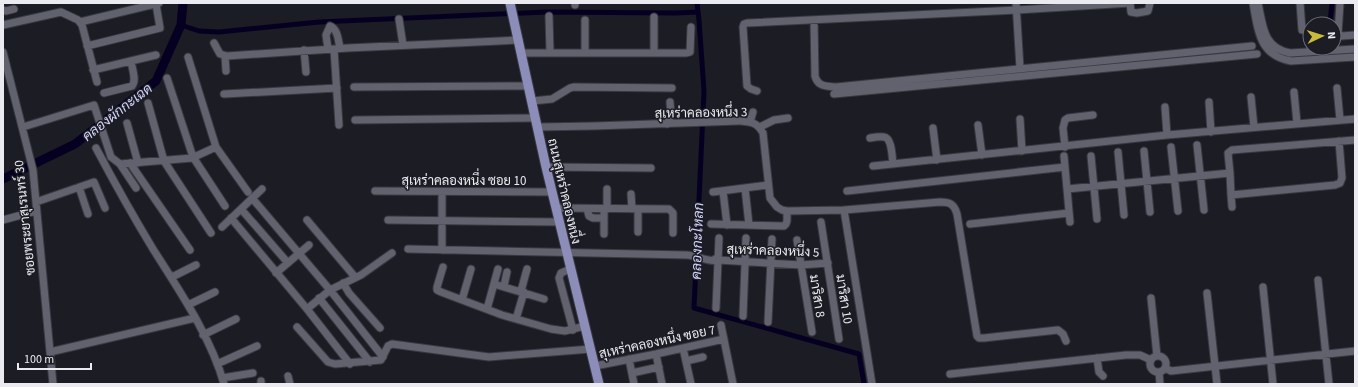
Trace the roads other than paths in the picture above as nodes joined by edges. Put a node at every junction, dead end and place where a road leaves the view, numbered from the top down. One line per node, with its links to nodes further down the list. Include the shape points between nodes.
1 (157, 3): 16 (street); 24 (street, via 160,28)
2 (510, 3): 21 (main road, ถนนสุเหร่าคลองหนึ่ง)
3 (1150, 3): 8 (street, via 1148,11 1137,13 1132,12 1130,3)
4 (1253, 3): 38 (street, via 1258,31 1263,44 1272,54 1292,61)
5 (1258, 3): 27 (street, via 1268,40 1282,52)
6 (1300, 3): 19 (street)
7 (1340, 3): 20 (street, via 1338,34)
8 (1016, 6): 15 (street); 40 (street)
9 (14, 9): 10 (street)
10 (3, 10)
11 (549, 16): 30 (street)
12 (654, 16): 33 (street)
13 (399, 20): 23 (street)
14 (585, 20): 31 (street)
15 (814, 20): 40 (street, via 816,76 821,85 836,87); 54 (street, via 744,24 747,86)
16 (80, 22): 17 (street, via 61,12); 24 (street)
17 (3, 25)
18 (691, 27): 33 (street, via 690,52)
19 (1302, 30)
20 (1355, 35)
21 (519, 40): 23 (street); 32 (main road, ถนนสุเหร่าคลองหนึ่ง)
22 (214, 43): 36 (street, via 220,54)
23 (403, 45): 26 (street)
24 (87, 46): 41 (street)
25 (1252, 46): 40 (street)
26 (334, 49): 28 (street); 51 (street)
27 (1355, 49)
28 (304, 50): 36 (street); 43 (street)
29 (3, 52): 44 (street, ซอยพระยาสุเรนทร์ 30)
30 (550, 52): 31 (street); 32 (street)
31 (584, 52): 33 (street)
32 (522, 53): 49 (main road, ถนนสุเหร่าคลองหนึ่ง)
33 (654, 53)
34 (1257, 54): 45 (street)
35 (156, 55): 39 (street)
36 (225, 56): 42 (street)
37 (188, 57): 89 (street)
38 (1355, 57)
39 (131, 61): 41 (street); 56 (street, via 134,85)
40 (1019, 69): 45 (street); 47 (street)
41 (94, 70): 48 (street)
42 (226, 71)
43 (306, 72)
44 (6, 75): 79 (street, ซอยพระยาสุเรนทร์ 30)
45 (1026, 76): 47 (street)
46 (167, 78): 99 (street)
47 (1013, 78): 58 (street)
48 (97, 82)
49 (528, 86): 50 (street); 60 (main road, ถนนสุเหร่าคลองหนึ่ง)
50 (354, 87)
51 (337, 88): 57 (street); 77 (street)
52 (672, 88): 60 (street, via 574,87 552,99)
53 (1337, 88): 71 (street)
54 (757, 91)
55 (1294, 92): 75 (street)
56 (104, 93)
57 (224, 94)
58 (834, 94)
59 (1251, 97): 81 (street)
60 (532, 101): 72 (main road, ถนนสุเหร่าคลองหนึ่ง)
61 (670, 102): 76 (street, via 671,115)
62 (1209, 102): 83 (street)
63 (148, 103): 101 (street)
64 (1165, 107): 84 (street)
65 (753, 112): 73 (street)
66 (1094, 115): 90 (street, via 1065,120)
67 (788, 118): 80 (street, via 774,120)
68 (1020, 119): 93 (street)
69 (1355, 119): 71 (street)
70 (355, 120): 72 (street, สุเหร่าคลองหนึ่ง 3)
71 (1340, 120): 75 (street)
72 (536, 122): 76 (street, สุเหร่าคลองหนึ่ง 3, via 594,126); 108 (main road, ถนนสุเหร่าคลองหนึ่ง)
73 (750, 122): 76 (street, สุเหร่าคลองหนึ่ง 3); 80 (street, สุเหร่าคลองหนึ่ง 3)
74 (127, 123): 103 (street)
75 (1297, 123): 81 (street)
76 (667, 124)
77 (339, 125)
78 (978, 125): 96 (street)
79 (23, 127): 104 (street, via 94,105 111,157); 132 (street, ซอยพระยาสุเรนทร์ 30, via 33,170)
80 (760, 127): 115 (street, สุเหร่าคลองหนึ่ง 3, via 763,133)
81 (1254, 127): 83 (street)
82 (933, 128): 100 (street)
83 (1212, 132): 84 (street)
84 (1168, 135): 90 (street)
85 (870, 138): 105 (street, via 888,138)
86 (1355, 140): 87 (street)
87 (1338, 142): 110 (street, via 1232,150 1228,153); 131 (street, via 1342,178 1340,183)
88 (1197, 144): 111 (street)
89 (216, 147): 99 (street); 130 (street)
90 (1065, 147): 93 (street)
91 (1171, 147): 112 (street)
92 (96, 148): 194 (street, via 119,193)
93 (1022, 151): 96 (street)
94 (1144, 151): 113 (street)
95 (1118, 152): 114 (street)
96 (982, 155): 100 (street)
97 (1064, 156): 107 (street)
98 (1091, 156): 117 (street)
99 (193, 157): 101 (street); 133 (street)
100 (937, 160): 105 (street)
101 (164, 161): 103 (street); 166 (street)
102 (130, 163): 103 (street); 104 (street); 175 (street)
103 (138, 163)
104 (120, 164): 118 (street)
105 (893, 164): 106 (street)
106 (873, 166)
107 (1065, 167): 122 (street); 125 (street)
108 (546, 168): 109 (street); 127 (main road, ถนนสุเหร่าคลองหนึ่ง)
109 (651, 168)
110 (1230, 173): 111 (street); 131 (street)
111 (1201, 176): 112 (street); 142 (street)
112 (1174, 178): 113 (street); 145 (street)
113 (1147, 181): 114 (street); 146 (street)
114 (1121, 184): 117 (street); 149 (street)
115 (768, 185): 119 (street); 144 (street, สุเหร่าคลองหนึ่ง 3, via 772,203)
116 (79, 187): 132 (street); 135 (street, via 94,182); 148 (street)
117 (1094, 187): 122 (street); 152 (street)
118 (136, 188)
119 (745, 188): 124 (street); 163 (street)
120 (262, 189): 130 (street)
121 (607, 189): 139 (street)
122 (1067, 189): 147 (street)
123 (375, 191): 126 (street, สุเหร่าคลองหนึ่ง ซอย 10)
124 (723, 191): 128 (street); 162 (street)
125 (847, 191)
126 (442, 192): 127 (street, สุเหร่าคลองหนึ่ง ซอย 10); 156 (street)
127 (552, 192): 136 (main road, ถนนสุเหร่าคลองหนึ่ง)
128 (713, 192)
129 (631, 194): 140 (street)
130 (250, 195): 137 (street); 177 (street)
131 (1231, 195): 134 (street)
132 (36, 202): 143 (street, ซอยพระยาสุเรนทร์ 30)
133 (225, 206)
134 (1232, 207)
135 (105, 208)
136 (556, 208): 138 (street); 157 (main road, ถนนสุเหร่าคลองหนึ่ง)
137 (241, 209): 150 (street); 182 (street)
138 (587, 209): 139 (street); 151 (street, via 589,216)
139 (606, 209): 140 (street); 151 (street)
140 (635, 209): 165 (street); 167 (street, via 669,209 673,213)
141 (844, 210): 144 (street); 227 (street, via 950,203 955,207 957,214 976,336 984,338 1058,330); 264 (street)
142 (1204, 210)
143 (36, 211): 153 (street); 232 (street, ซอยพระยาสุเรนทร์ 30)
144 (787, 211): 163 (street, via 784,226)
145 (1178, 211)
146 (1150, 212)
147 (1069, 213): 159 (street); 161 (street)
148 (88, 214)
149 (1124, 215)
150 (231, 218): 164 (street); 193 (street)
151 (604, 218): 168 (street)
152 (1097, 218)
153 (3, 220)
154 (307, 220): 195 (street)
155 (388, 220): 156 (street)
156 (442, 221): 157 (street); 176 (street)
157 (560, 222): 179 (main road, ถนนสุเหร่าคลองหนึ่ง)
158 (821, 222): 184 (street, มาริสา 10)
159 (1070, 222)
160 (711, 224): 162 (street)
161 (970, 224)
162 (727, 225): 163 (street)
163 (749, 225)
164 (222, 227)
165 (638, 232)
166 (211, 233)
167 (673, 233)
168 (604, 234)
169 (719, 238): 180 (street)
170 (746, 238): 181 (street)
171 (772, 239): 183 (street)
172 (797, 240): 186 (street, มาริสา 8)
173 (309, 245): 177 (street)
174 (408, 249): 176 (street, สุเหร่าคลองหนึ่ง 5)
175 (190, 250)
176 (442, 250): 179 (street, สุเหร่าคลองหนึ่ง 5)
177 (299, 253): 182 (street); 201 (street)
178 (392, 253): 195 (street)
179 (566, 253): 180 (street, สุเหร่าคลองหนึ่ง 5, via 694,255); 191 (main road, ถนนสุเหร่าคลองหนึ่ง)
180 (718, 260): 181 (street, สุเหร่าคลองหนึ่ง 5); 210 (street)
181 (745, 262): 183 (street, สุเหร่าคลองหนึ่ง 5); 213 (street)
182 (288, 263): 193 (street)
183 (771, 263): 186 (street, สุเหร่าคลองหนึ่ง 5); 217 (street)
184 (828, 264): 186 (street, สุเหร่าคลองหนึ่ง 5); 226 (street, มาริสา 10)
185 (196, 265): 194 (street)
186 (801, 265): 223 (street, มาริสา 8)
187 (443, 267): 208 (street, via 437,290)
188 (471, 269): 208 (street)
189 (498, 269): 198 (street)
190 (527, 269): 203 (street)
191 (570, 269): 219 (main road, ถนนสุเหร่าคลองหนึ่ง); 222 (street, via 561,273 559,278)
192 (507, 272): 199 (street)
193 (276, 273): 211 (street)
194 (172, 277): 209 (street)
195 (355, 277): 197 (street)
196 (1318, 280): 234 (street)
197 (343, 283): 201 (street); 221 (street)
198 (494, 284): 199 (street); 212 (street)
199 (504, 286): 203 (street)
200 (1262, 287): 241 (street)
201 (330, 290): 205 (street); 235 (street)
202 (215, 292): 209 (street)
203 (522, 292): 207 (street); 216 (street)
204 (1207, 293): 247 (street)
205 (319, 298): 211 (street); 243 (street)
206 (1151, 298): 239 (street)
207 (544, 299)
208 (462, 300): 212 (street)
209 (188, 306): 214 (street)
210 (716, 308)
211 (307, 309): 245 (street)
212 (487, 309): 216 (street)
213 (743, 316)
214 (195, 318): 224 (street); 232 (street)
215 (236, 319): 224 (street)
216 (516, 319): 222 (street, via 560,331)
217 (768, 322)
218 (722, 325): 225 (street)
219 (585, 326): 222 (street); 230 (main road, ถนนสุเหร่าคลองหนึ่ง)
220 (297, 327): 245 (street, via 328,362)
221 (380, 328)
222 (573, 330)
223 (812, 332)
224 (204, 335): 244 (street)
225 (724, 339): 229 (street, สุเหร่าคลองหนึ่ง ซอย 7); 263 (street)
226 (839, 339)
227 (1066, 340)
228 (257, 346): 244 (street)
229 (683, 348): 233 (street, สุเหร่าคลองหนึ่ง ซอย 7); 242 (street)
230 (591, 349): 235 (street, via 489,357 392,344 388,346); 246 (main road, ถนนสุเหร่าคลองหนึ่ง)
231 (1355, 351): 234 (street)
232 (50, 352): 257 (street, ซอยพระยาสุเรนทร์ 30)
233 (656, 354): 236 (street, สุเหร่าคลองหนึ่ง ซอย 7); 248 (street)
234 (1326, 354): 241 (street); 268 (street)
235 (383, 357): 243 (street, via 381,360)
236 (641, 357): 240 (street, สุเหร่าคลองหนึ่ง ซอย 7); 249 (street)
237 (702, 357): 242 (street)
238 (1097, 358): 239 (street, via 1140,355); 253 (street); 255 (street, via 1099,374)
239 (1154, 358): 250 (street, via 1162,357 1165,360 1166,364); 250 (street, via 1150,367 1155,372)
240 (629, 359): 246 (street, สุเหร่าคลองหนึ่ง ซอย 7); 252 (street)
241 (1270, 360): 247 (street); 267 (street)
242 (686, 361): 262 (street)
243 (370, 362): 245 (street)
244 (217, 364): 256 (street)
245 (350, 364)
246 (595, 366): 259 (main road, ถนนสุเหร่าคลองหนึ่ง)
247 (1215, 366): 250 (street); 266 (street)
248 (659, 367): 249 (street); 261 (street)
249 (644, 370): 252 (street)
250 (1162, 370): 265 (street)
251 (253, 373): 256 (street)
252 (632, 373): 260 (street)
253 (950, 374)
254 (288, 376): 258 (street)
255 (1104, 376)
256 (223, 381)
257 (53, 384)
258 (290, 384)
259 (599, 384)
260 (634, 384)
261 (662, 384)
262 (691, 384)
263 (733, 384)
264 (872, 384)
265 (1160, 384)
266 (1217, 384)
267 (1273, 384)
268 (1329, 384)

